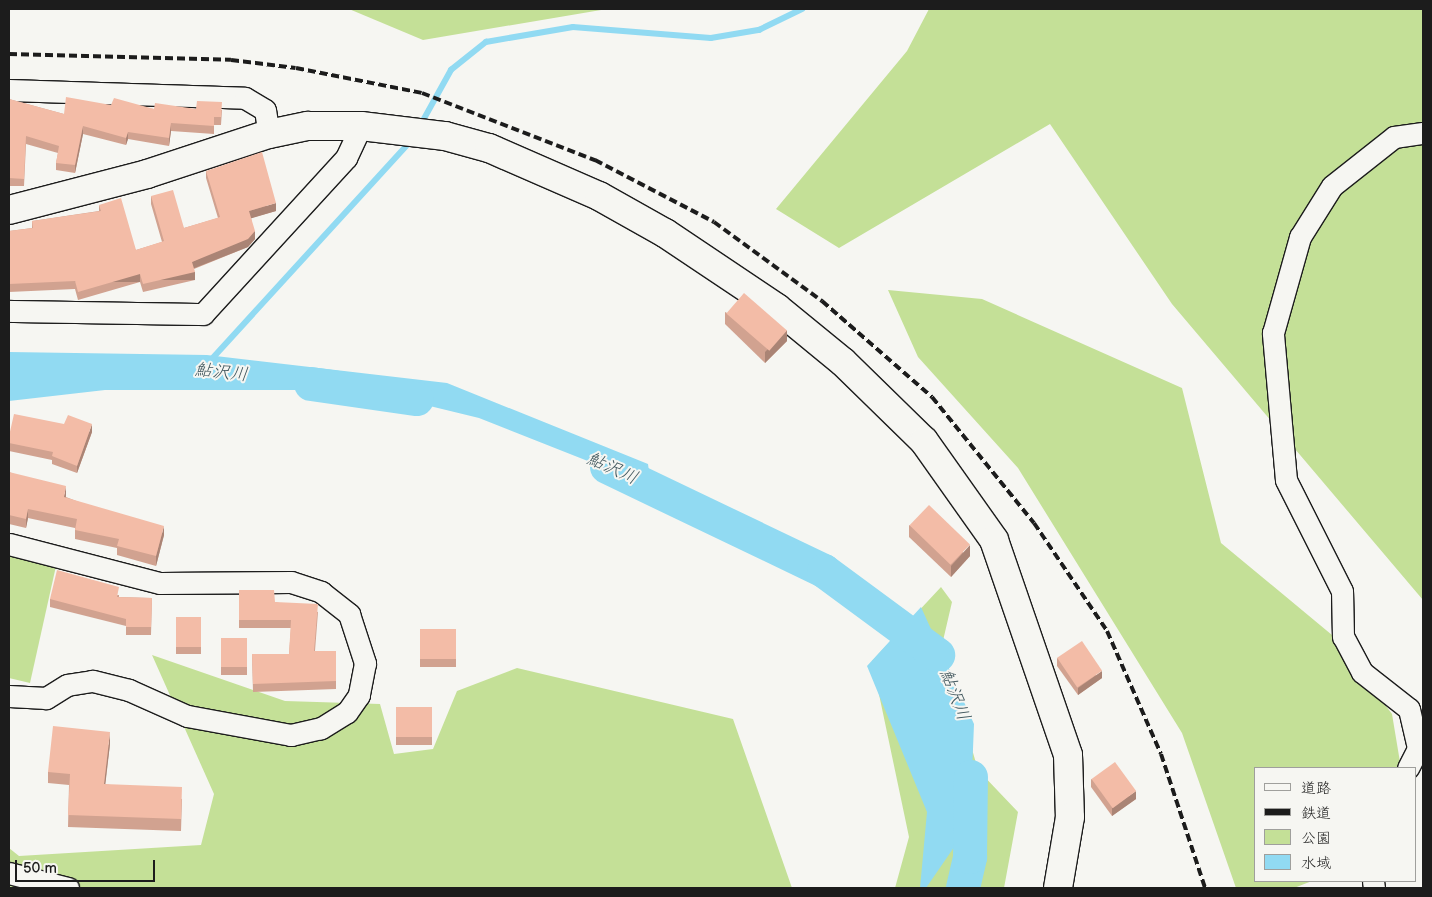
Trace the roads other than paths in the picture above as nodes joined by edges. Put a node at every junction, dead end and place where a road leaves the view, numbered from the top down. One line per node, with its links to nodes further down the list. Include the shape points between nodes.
1 (9, 90): 4 (street, via 245,98 265,110)
2 (361, 126): 4 (street, via 308,126); 6 (street, via 346,158 203,314); 12 (street, via 445,136 535,166 665,233 778,308 843,362 924,441 994,540 1068,755 1070,817)
3 (1423, 133): 9 (street, via 1394,137 1332,186 1300,237 1273,333 1286,480 1342,592 1343,637 1362,672 1409,710 1418,748)
4 (269, 134): 5 (street, via 147,174)
5 (9, 210)
6 (9, 311)
7 (9, 544): 8 (street, via 160,583 291,582 321,592 349,614 365,663 359,696 347,712 321,728 291,735 187,716 129,690 92,681 67,685 46,698)
8 (9, 696)
9 (1408, 767)
10 (9, 873): 11 (street)
11 (68, 888)
12 (1058, 888)

